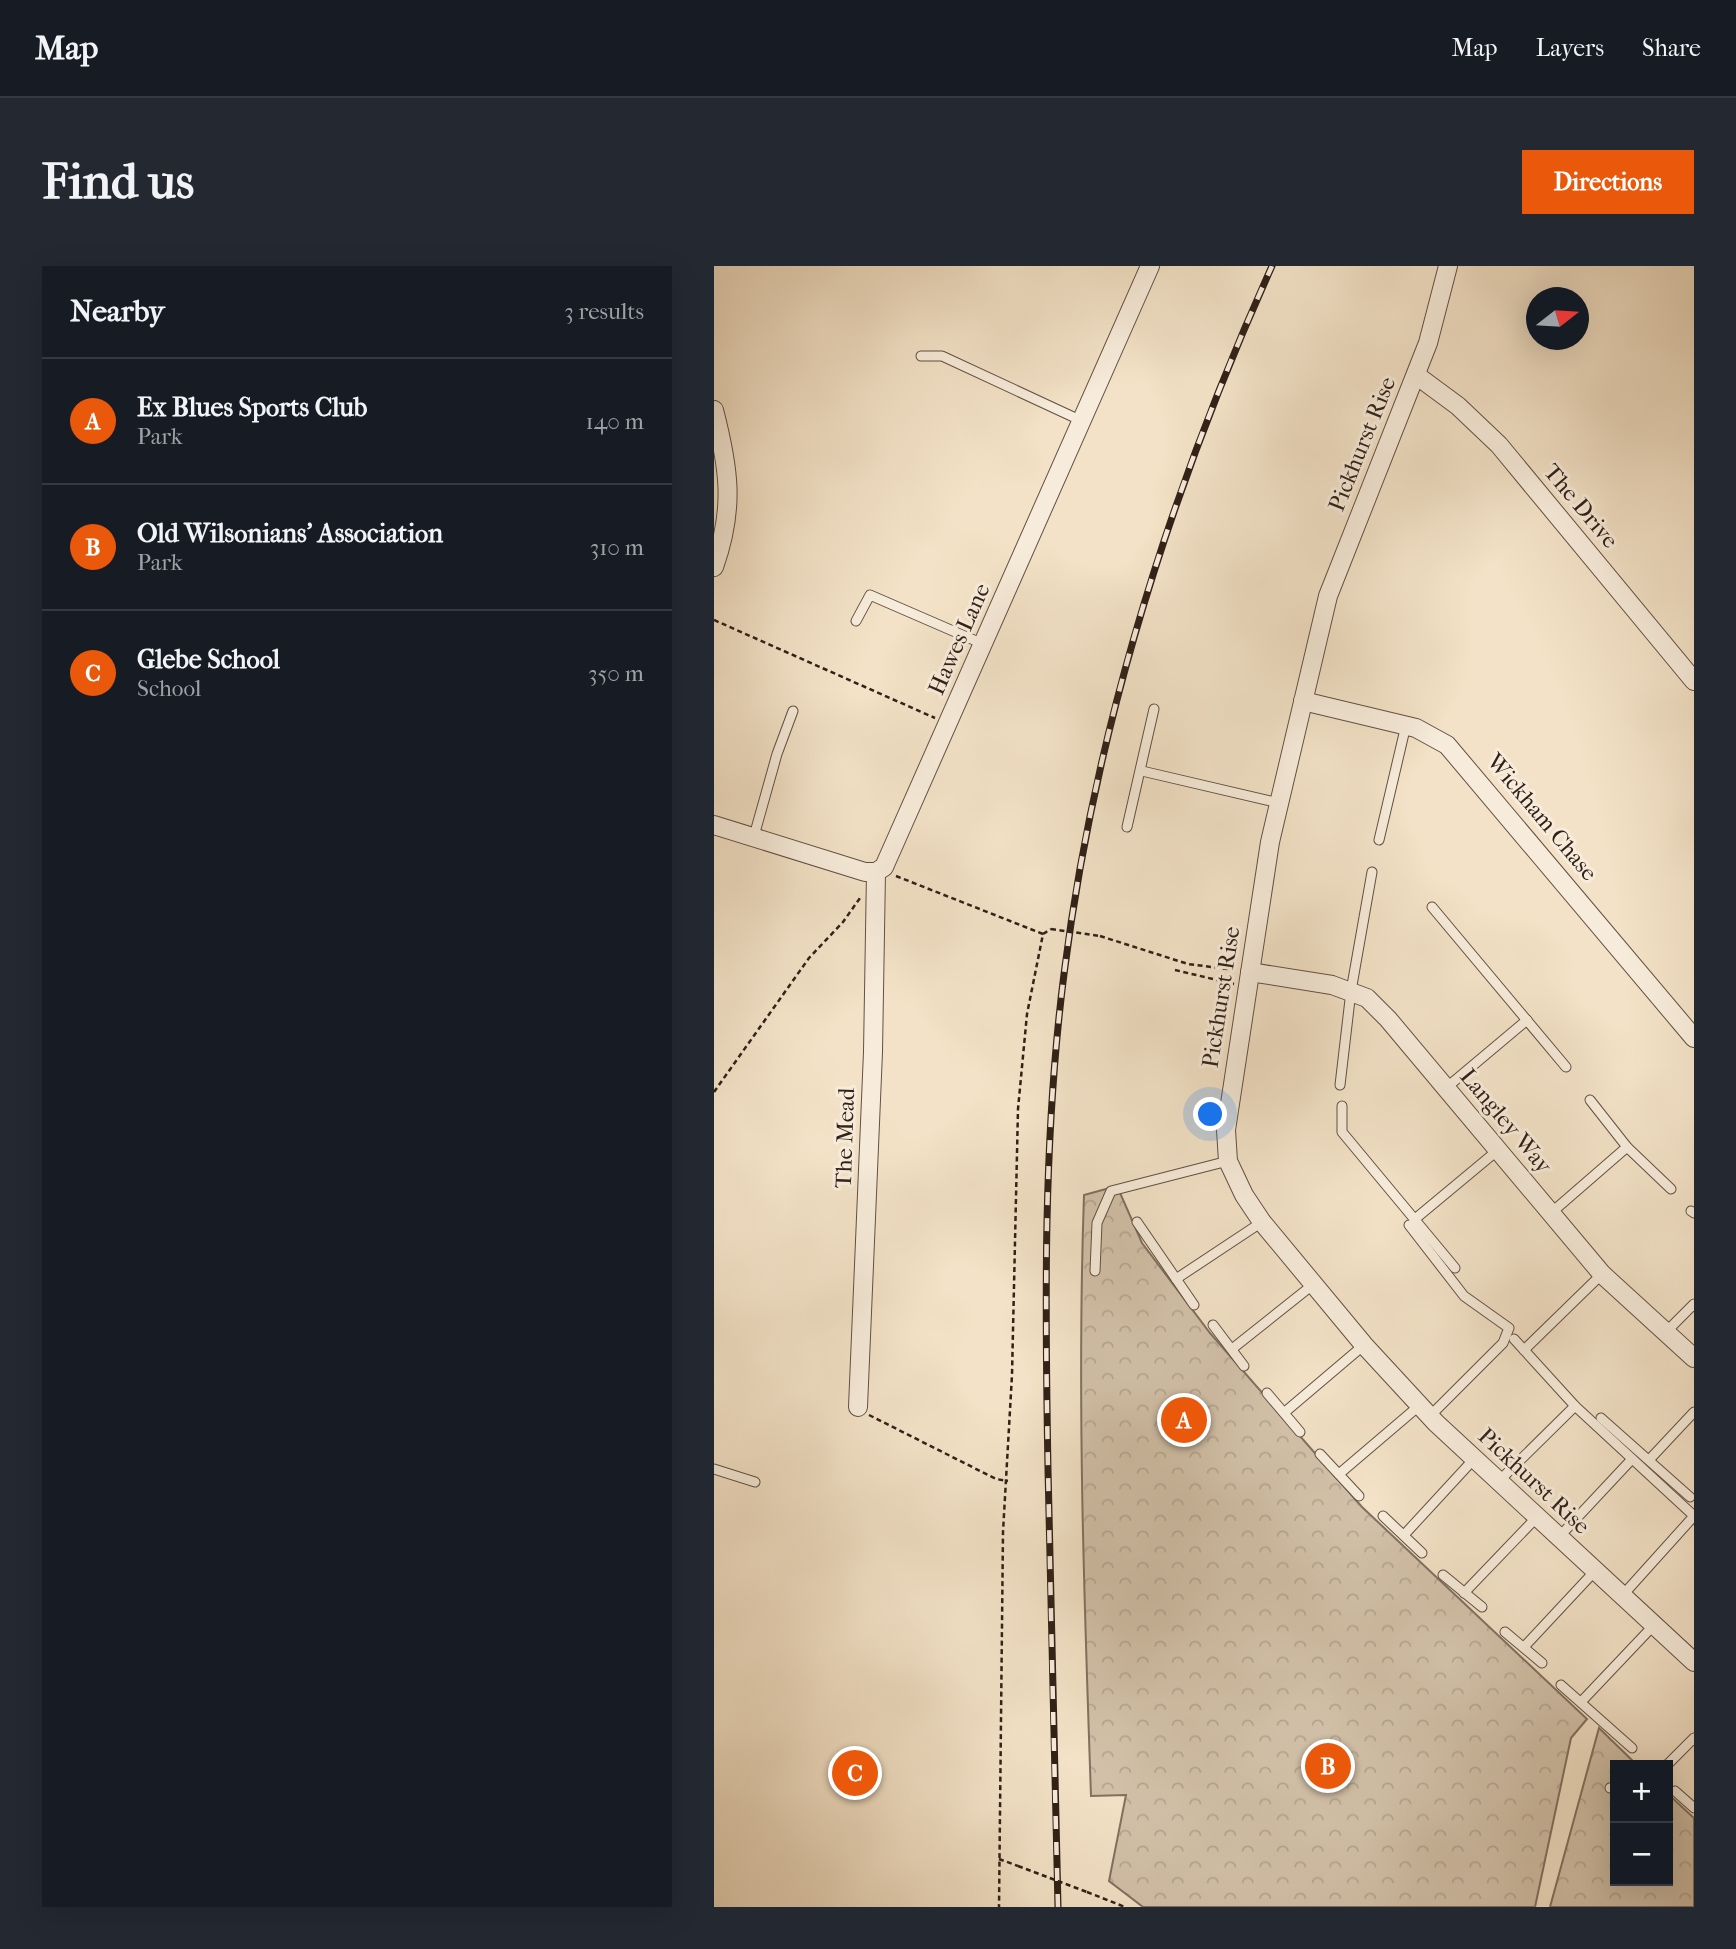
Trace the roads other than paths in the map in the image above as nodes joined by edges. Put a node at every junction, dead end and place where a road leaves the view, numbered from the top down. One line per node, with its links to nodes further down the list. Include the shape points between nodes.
1 (1150, 266): 6 (street, Hawes Lane)
2 (1448, 266): 4 (street, Pickhurst Rise)
3 (921, 356): 6 (lane, via 942,356)
4 (1416, 375): 10 (street, The Drive, via 1499,445); 11 (street, Pickhurst Rise, via 1328,596)
5 (714, 410): 7 (street, via 729,494)
6 (1082, 421): 9 (street, Hawes Lane)
7 (714, 566)
8 (856, 621): 9 (lane, via 870,595)
9 (983, 644): 22 (street, Hawes Lane)
10 (1694, 681)
11 (1303, 701): 14 (street, Wickham Chase); 16 (street, Pickhurst Rise)
12 (1154, 709): 15 (lane)
13 (793, 710): 19 (lane)
14 (1406, 725): 20 (lane); 27 (street, Wickham Chase, via 1434,736 1460,757)
15 (1142, 771): 16 (lane); 18 (lane)
16 (1279, 803): 24 (street, Pickhurst Rise)
17 (714, 825): 19 (street)
18 (1127, 827)
19 (754, 836): 22 (street)
20 (1379, 840)
21 (1373, 872): 25 (lane)
22 (877, 878): 58 (street, The Mead)
23 (1432, 907): 26 (lane)
24 (1249, 979): 25 (street, Langley Way, via 1332,985); 35 (street, Pickhurst Rise, via 1226,1130)
25 (1351, 991): 29 (lane); 30 (street, Langley Way, via 1367,998 1388,1019)
26 (1527, 1020): 28 (lane); 30 (lane)
27 (1694, 1038)
28 (1566, 1067)
29 (1340, 1085)
30 (1446, 1088): 34 (street, Langley Way)
31 (1590, 1100): 33 (lane)
32 (1342, 1106): 40 (lane, via 1342,1132)
33 (1628, 1147): 36 (lane); 37 (lane)
34 (1498, 1150): 37 (street, Langley Way); 40 (lane)
35 (1228, 1161): 39 (street, Pickhurst Rise); 42 (lane, via 1111,1191 1097,1223)
36 (1671, 1189)
37 (1551, 1213): 43 (street, Langley Way)
38 (1138, 1222): 44 (lane)
39 (1262, 1222): 44 (lane); 45 (street, Pickhurst Rise)
40 (1412, 1222): 41 (lane); 59 (lane, via 1464,1296 1508,1328 1503,1343)
41 (1455, 1268)
42 (1095, 1270)
43 (1602, 1274): 49 (street, Langley Way); 53 (lane)
44 (1176, 1279): 47 (lane)
45 (1315, 1283): 51 (street, Pickhurst Rise); 52 (lane)
46 (1694, 1304): 49 (lane)
47 (1194, 1305)
48 (1213, 1325): 52 (lane)
49 (1665, 1332): 54 (street, Langley Way)
50 (1514, 1339): 53 (lane)
51 (1364, 1345): 59 (street, Pickhurst Rise); 60 (lane)
52 (1232, 1349): 55 (lane)
53 (1524, 1350): 57 (lane)
54 (1694, 1359)
55 (1244, 1366)
56 (1267, 1394): 60 (lane)
57 (1574, 1406): 66 (lane); 71 (lane)
58 (858, 1407)
59 (1425, 1410): 65 (street, Pickhurst Rise); 69 (lane)
60 (1286, 1412): 63 (lane)
61 (1694, 1412): 67 (lane)
62 (1601, 1418): 67 (lane)
63 (1300, 1432)
64 (1320, 1454): 69 (lane)
65 (1474, 1459): 71 (street, Pickhurst Rise); 77 (lane)
66 (1632, 1459): 75 (lane); 78 (lane)
67 (1649, 1460): 73 (lane)
68 (714, 1469): 70 (lane)
69 (1339, 1474): 72 (lane)
70 (755, 1482)
71 (1498, 1482): 76 (street, Pickhurst Rise)
72 (1359, 1496)
73 (1690, 1497)
74 (1383, 1516): 77 (lane)
75 (1694, 1516): 83 (lane)
76 (1536, 1518): 78 (street, Pickhurst Rise); 82 (lane)
77 (1404, 1535): 79 (lane)
78 (1558, 1538): 80 (street, Pickhurst Rise)
79 (1422, 1553)
80 (1594, 1572): 83 (street, Pickhurst Rise); 87 (lane)
81 (1443, 1575): 82 (lane)
82 (1464, 1593): 84 (lane)
83 (1622, 1596): 85 (street, Pickhurst Rise)
84 (1482, 1607)
85 (1654, 1625): 88 (street, Pickhurst Rise); 91 (lane)
86 (1505, 1632): 87 (lane)
87 (1524, 1647): 89 (lane)
88 (1691, 1653)
89 (1542, 1663)
90 (1561, 1685): 91 (lane)
91 (1581, 1702): 93 (lane)
92 (1694, 1738): 94 (lane)
93 (1632, 1748)
94 (1672, 1760)
95 (1675, 1791): 96 (lane)
96 (1694, 1808)

